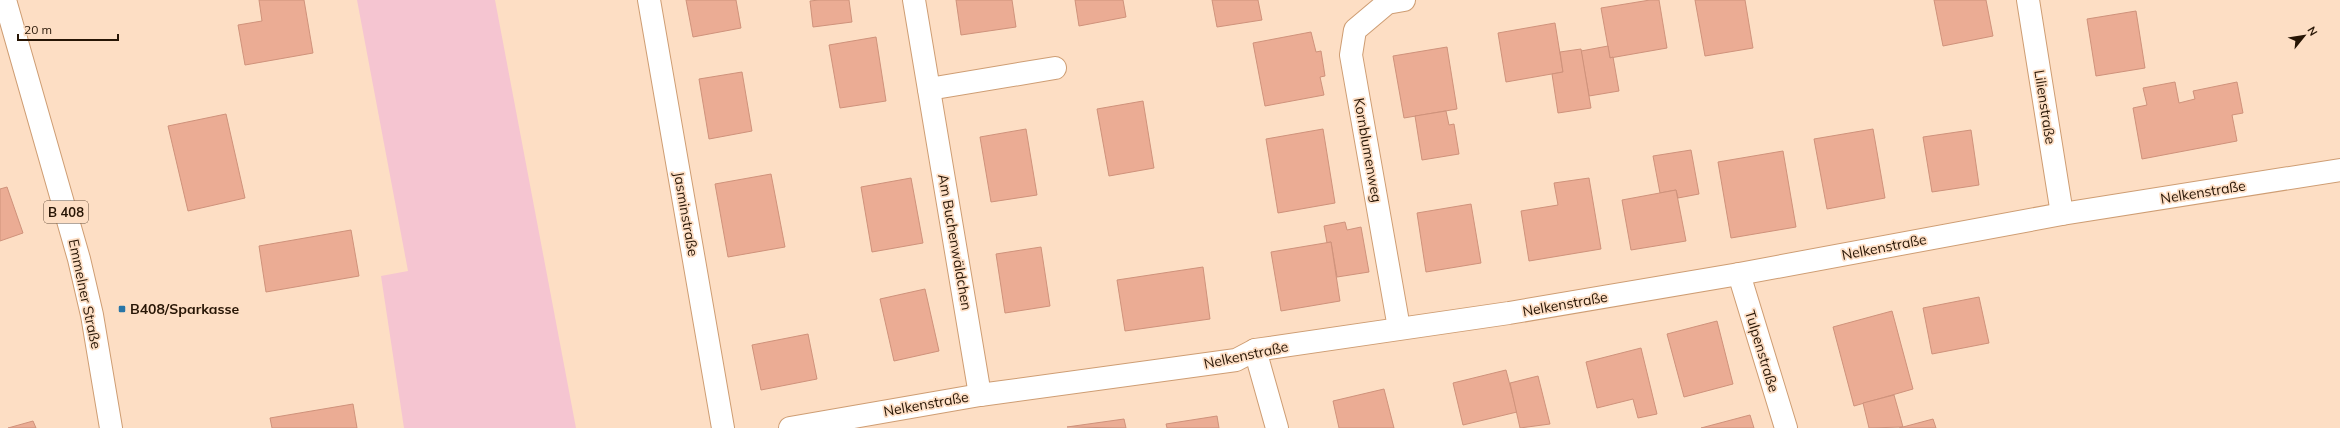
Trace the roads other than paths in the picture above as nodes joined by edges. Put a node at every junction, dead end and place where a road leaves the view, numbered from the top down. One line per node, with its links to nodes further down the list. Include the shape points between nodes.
1 (5, 0): 14 (street, Emmelner Straße / B 408, via 80,259)
2 (649, 0): 15 (street, Jasminstraße)
3 (914, 0): 7 (street, Am Buchenwäldchen)
4 (1404, 0): 11 (street, Kornblumenweg, via 1386,3 1355,30 1351,55)
5 (2028, 0): 9 (street, Lilienstraße)
6 (1055, 68): 7 (street)
7 (929, 89): 13 (street, Am Buchenwäldchen)
8 (2340, 170): 9 (street, Nelkenstraße)
9 (2062, 214): 10 (street, Nelkenstraße)
10 (1739, 274): 11 (street, Nelkenstraße, via 1508,313); 18 (street, Tulpenstraße)
11 (1399, 328): 12 (street, Nelkenstraße)
12 (1254, 350): 13 (street, Nelkenstraße, via 1236,360); 17 (street)
13 (980, 395): 16 (street, Nelkenstraße)
14 (111, 428)
15 (723, 428)
16 (790, 428)
17 (1277, 428)
18 (1786, 428)

